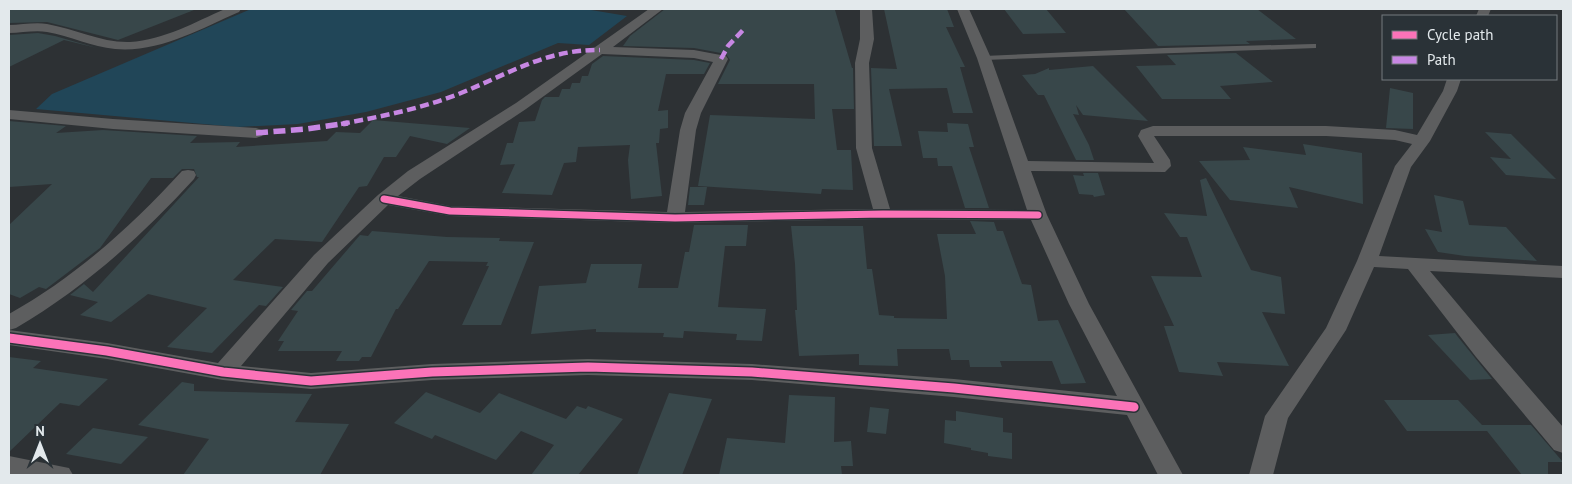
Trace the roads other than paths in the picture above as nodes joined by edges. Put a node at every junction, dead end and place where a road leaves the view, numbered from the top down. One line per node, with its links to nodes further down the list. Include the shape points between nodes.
1 (235, 9): 5 (street, via 168,37 129,46 92,41 46,28)
2 (657, 9): 7 (street)
3 (866, 9): 16 (street, via 867,39 862,63 864,148)
4 (964, 9): 8 (street)
5 (9, 29)
6 (1313, 46): 8 (lane)
7 (600, 50): 15 (street, via 414,175); 18 (street, via 694,54 721,59 693,113 688,130)
8 (984, 58): 13 (street)
9 (1454, 80): 12 (street)
10 (9, 114): 11 (street)
11 (256, 133)
12 (1422, 141): 13 (street, via 1326,131 1153,131 1146,136 1162,160 1163,166 1159,168); 19 (street, via 1403,166)
13 (1022, 166): 17 (street)
14 (188, 175): 22 (street, via 109,253 60,292)
15 (384, 199): 18 (street, via 450,211); 24 (street, via 322,259)
16 (883, 214): 17 (street); 18 (street)
17 (1038, 215): 25 (street)
18 (675, 218)
19 (1367, 261): 20 (street); 30 (street, via 1335,330 1277,416)
20 (1414, 264): 21 (street); 26 (street)
21 (1563, 272)
22 (9, 323)
23 (9, 338): 24 (street)
24 (223, 372): 25 (street, via 311,381 588,366 733,372 954,388)
25 (1134, 407): 29 (street)
26 (1563, 443)
27 (9, 466): 28 (street)
28 (60, 475)
29 (1171, 475)
30 (1262, 475)

